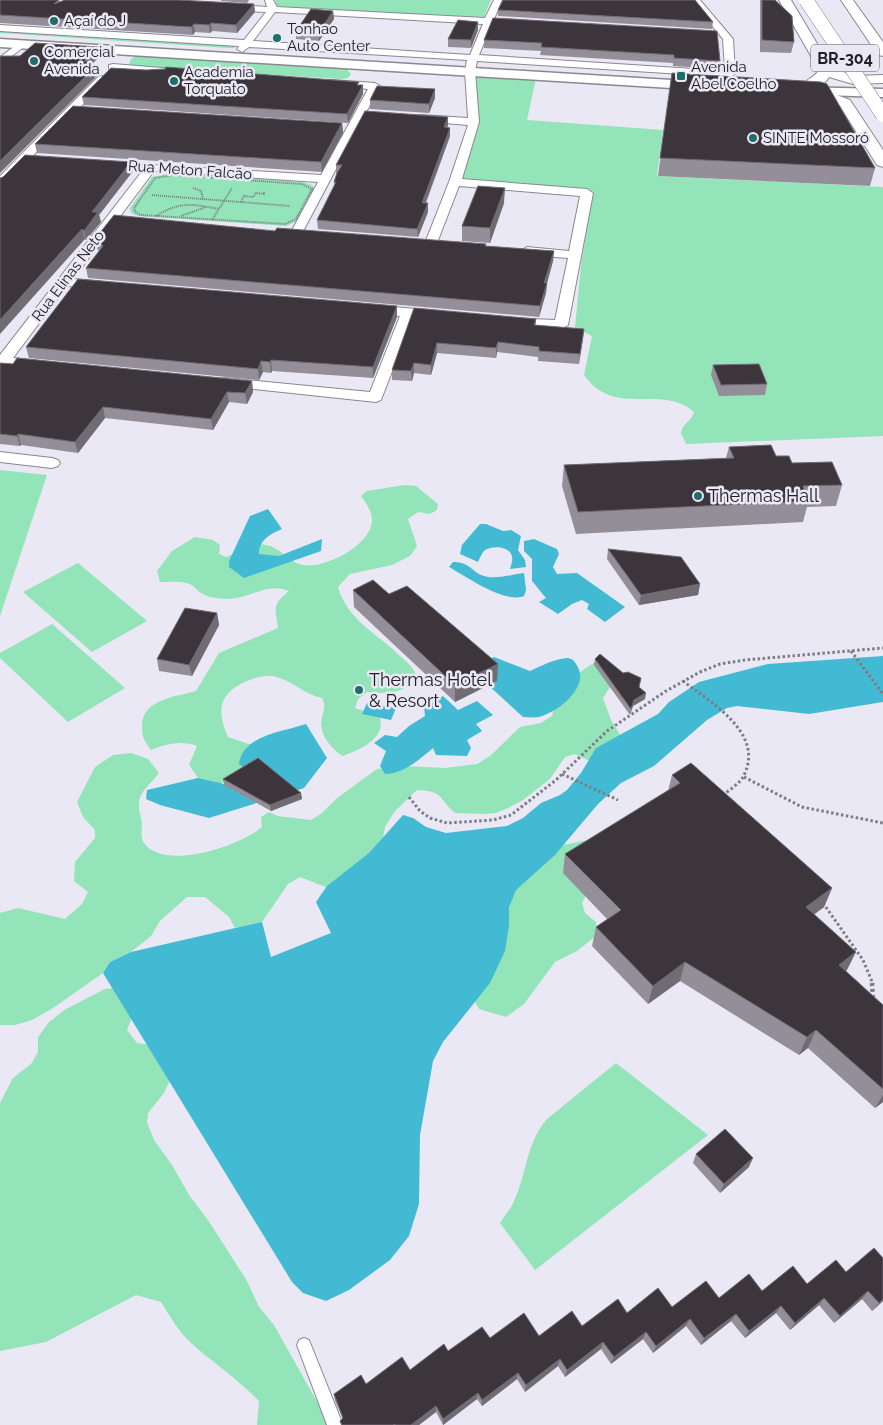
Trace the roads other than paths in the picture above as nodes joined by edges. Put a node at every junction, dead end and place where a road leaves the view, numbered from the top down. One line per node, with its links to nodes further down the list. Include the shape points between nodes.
1 (498, 0): 8 (street)
2 (695, 0): 12 (street)
3 (785, 0): 25 (highway)
4 (806, 0): 41 (highway, BR-304, bridge)
5 (847, 0): 18 (highway)
6 (271, 5): 7 (street); 8 (street); 16 (street)
7 (216, 6)
8 (488, 21): 9 (street); 21 (street)
9 (528, 23)
10 (0, 28): 16 (street)
11 (705, 33): 12 (street)
12 (724, 34): 21 (street, via 728,39 730,74)
13 (0, 37): 16 (street)
14 (0, 43): 15 (street)
15 (22, 44): 17 (street); 20 (street)
16 (244, 46): 19 (street); 21 (street)
17 (130, 51): 19 (street); 24 (street)
18 (883, 52)
19 (270, 56): 21 (street); 23 (street)
20 (0, 62)
21 (472, 63): 23 (street); 27 (street); 43 (street)
22 (867, 63): 32 (highway, BR-304)
23 (355, 64): 31 (street, via 361,77)
24 (113, 67): 26 (street); 38 (street)
25 (826, 70): 28 (highway, via 852,80); 35 (highway)
26 (181, 72)
27 (578, 73): 29 (street); 33 (street)
28 (883, 79)
29 (744, 80)
30 (318, 82): 31 (street)
31 (357, 84): 49 (street, via 375,86 364,114 347,128)
32 (883, 86): 35 (street)
33 (721, 87)
34 (788, 87): 35 (street)
35 (816, 88): 36 (street); 39 (highway, via 845,103)
36 (883, 93)
37 (883, 103): 39 (highway)
38 (72, 110): 40 (street); 44 (street)
39 (851, 110): 46 (highway)
40 (91, 111)
41 (883, 115)
42 (407, 117): 43 (street)
43 (474, 122): 50 (street)
44 (25, 158): 45 (street); 51 (street)
45 (44, 159)
46 (883, 162)
47 (93, 163): 48 (street, Rua Meton Falcão)
48 (151, 167): 49 (street, Rua Meton Falcão); 52 (street, Rua Elinas Neto)
49 (325, 179): 54 (street)
50 (455, 182): 55 (street); 57 (street, via 586,193)
51 (0, 183)
52 (112, 219): 53 (street); 58 (street, Rua Elinas Neto)
53 (131, 220)
54 (297, 232)
55 (431, 243)
56 (517, 250): 57 (street)
57 (575, 255): 63 (street, via 562,325)
58 (63, 282): 59 (street); 64 (street, Rua Elinas Neto)
59 (112, 286)
60 (359, 308): 61 (street)
61 (408, 312): 62 (street); 66 (street, via 376,397)
62 (456, 316)
63 (494, 319)
64 (1, 361): 65 (street)
65 (52, 366)
66 (209, 381)
67 (0, 457): 68 (street)
68 (52, 462)
69 (304, 1346): 70 (lane)
70 (335, 1425)

